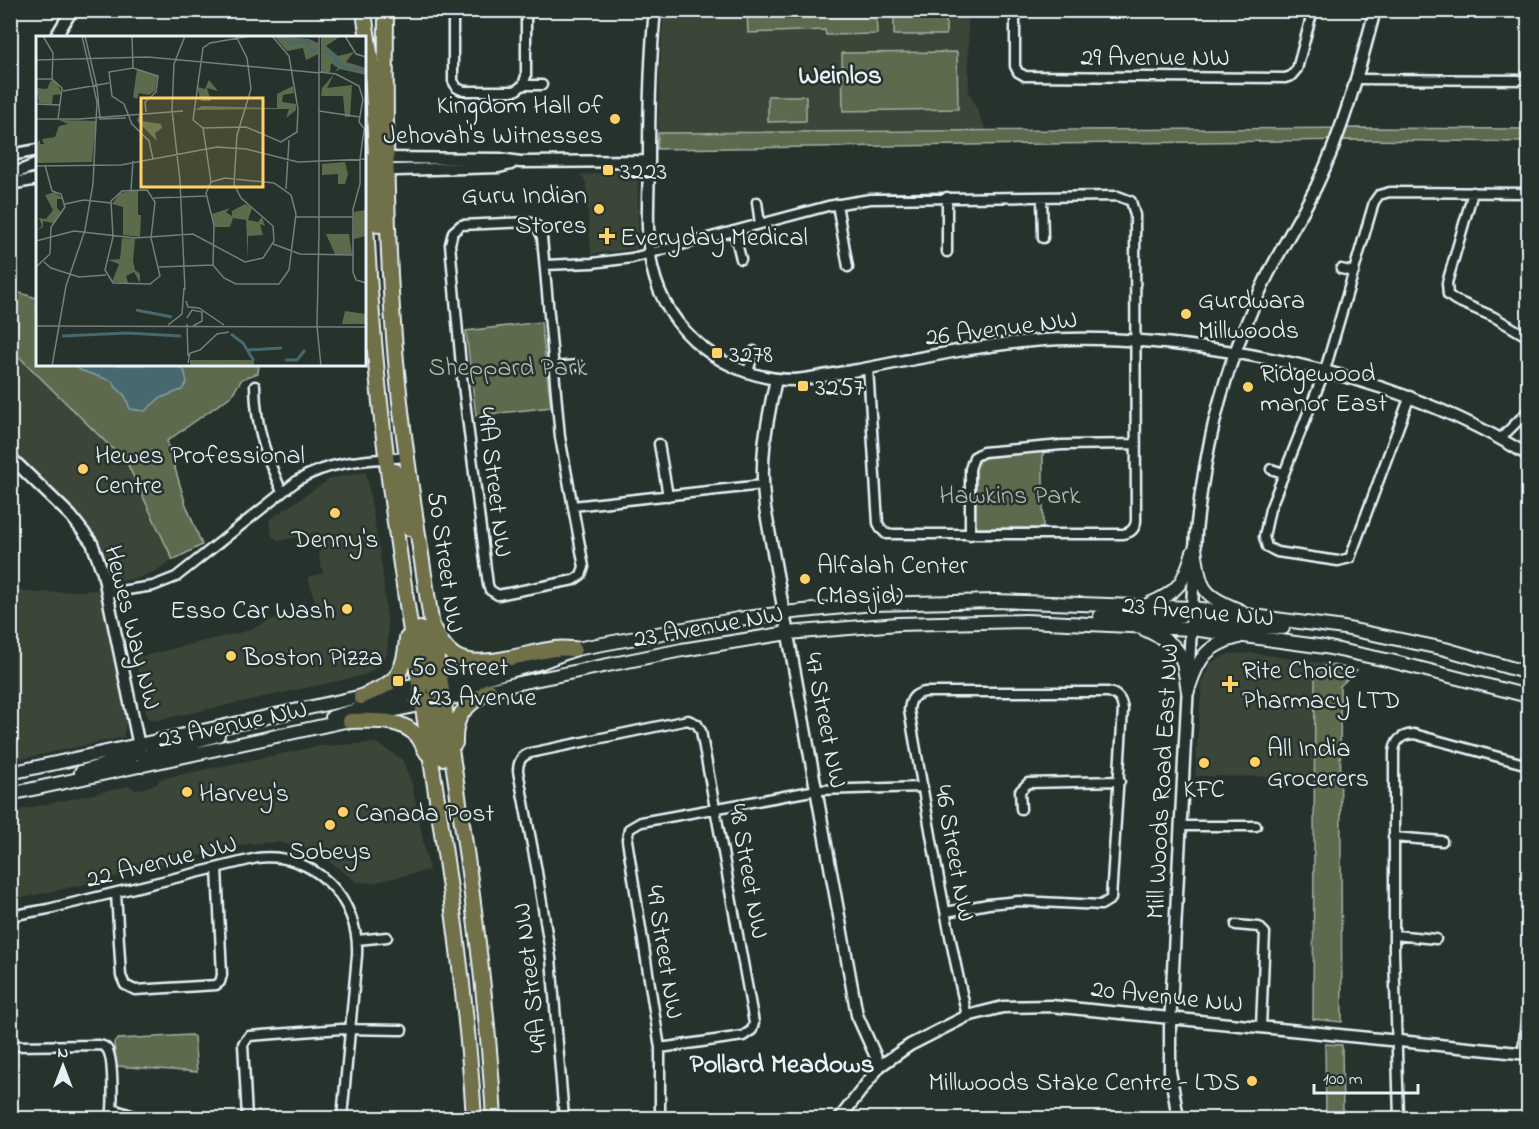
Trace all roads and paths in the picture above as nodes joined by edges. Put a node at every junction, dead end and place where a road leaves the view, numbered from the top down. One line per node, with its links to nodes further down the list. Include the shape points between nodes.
1 (72, 10): 10 (street)
2 (386, 10): 20 (main road, 50 Street NW)
3 (453, 10): 14 (street, via 454,85 474,91 515,91)
4 (526, 10): 14 (street)
5 (655, 10): 18 (street)
6 (1015, 10): 7 (street, 29 Avenue NW, via 1015,62 1018,72 1029,76 1285,78 1293,75 1298,65)
7 (1312, 10)
8 (1375, 10): 12 (street, Mill Woods Road East NW)
9 (365, 15): 11 (main road); 20 (main road, via 372,66)
10 (57, 36)
11 (365, 36)
12 (1357, 79): 13 (street); 45 (street, Mill Woods Road East NW, via 1316,187 1262,288)
13 (1528, 80)
14 (524, 85): 15 (street)
15 (543, 85)
16 (36, 150): 17 (street)
17 (10, 155)
18 (649, 161): 20 (street, via 520,162 499,167); 36 (street)
19 (36, 165): 21 (street)
20 (372, 166): 30 (main road, 50 Street NW); 62 (main road, 50 Street NW)
21 (10, 175)
22 (36, 179): 23 (street)
23 (10, 184)
24 (1473, 192): 25 (street); 41 (street, via 1379,195); 42 (street, via 1447,283 1448,295)
25 (1528, 193)
26 (947, 197): 27 (street); 29 (street, via 876,198); 35 (street)
27 (1042, 197): 34 (street); 43 (street, via 1118,196 1131,201 1135,211)
28 (757, 202): 31 (street)
29 (837, 204): 31 (street); 39 (street)
30 (366, 207)
31 (760, 224): 33 (street)
32 (366, 229): 63 (main road, 50 Street NW, via 375,363)
33 (734, 231): 36 (street); 37 (street)
34 (1043, 238)
35 (947, 252)
36 (650, 253): 38 (street, via 600,262); 50 (street, 26 Avenue NW, via 665,302 679,325 723,361)
37 (741, 259)
38 (544, 265): 47 (street); 69 (street, 49A Street NW, via 542,237 537,226 526,222 467,224 453,232 450,244 457,333 488,585 493,592 501,596 574,580 582,573 584,563)
39 (848, 267)
40 (1341, 268): 41 (street)
41 (1354, 272): 49 (street)
42 (1528, 337)
43 (1136, 340): 45 (street, 26 Avenue NW); 48 (street, 26 Avenue NW, via 1033,341); 57 (street)
44 (754, 351): 50 (street)
45 (1235, 352): 49 (street, 26 Avenue NW); 72 (street, Mill Woods Road East NW, via 1207,453)
46 (578, 365): 47 (street)
47 (554, 367): 69 (street, via 560,437)
48 (868, 368): 51 (street, 26 Avenue NW, via 805,379); 70 (street, via 878,522 883,532 893,536)
49 (1325, 370): 53 (street, 26 Avenue NW); 65 (street)
50 (748, 372): 51 (street, 26 Avenue NW)
51 (776, 379): 66 (street, 47 Street NW, via 763,442)
52 (255, 386): 67 (street, via 255,409 264,450)
53 (1410, 396): 55 (street, 26 Avenue NW); 65 (street, via 1353,555 1346,560 1277,552 1267,547 1267,519)
54 (1528, 411): 55 (street)
55 (1501, 438): 60 (street, 26 Avenue NW)
56 (659, 444): 68 (street)
57 (1136, 444): 58 (street); 70 (street, via 983,452 974,458 970,469)
58 (1136, 454): 59 (street); 70 (street, via 1136,521 1132,530 1123,534)
59 (1147, 454)
60 (1528, 455)
61 (10, 457): 74 (street, Hewes Way NW, via 71,516 92,543)
62 (406, 457): 63 (street); 73 (main road, 50 Street NW)
63 (387, 459): 67 (street, via 331,465); 71 (main road, 50 Street NW); 73 (main road, via 398,478)
64 (1271, 469): 65 (street)
65 (1283, 473)
66 (762, 485): 68 (street); 77 (street, 47 Street NW)
67 (282, 492): 74 (street, via 176,577 153,586)
68 (668, 495): 69 (street)
69 (573, 506)
70 (970, 535)
71 (399, 546): 81 (main road, 50 Street NW); 91 (main road, via 414,598)
72 (1195, 548): 75 (main road, via 1180,586 1170,594); 76 (street, Mill Woods Road East NW); 78 (main road, via 1200,582 1214,599)
73 (426, 585): 80 (main road, 50 Street NW)
74 (107, 593): 98 (street, Hewes Way NW)
75 (1137, 606): 76 (main road, 23 Avenue NW); 77 (main road, 23 Avenue NW, via 995,601 905,603)
76 (1193, 608): 78 (main road, 23 Avenue NW); 79 (main road, via 1174,617 1093,616); 84 (street, Mill Woods Road East NW)
77 (784, 613): 85 (street, 47 Street NW); 87 (main road, 23 Avenue NW)
78 (1258, 617): 83 (main road, 23 Avenue NW)
79 (1042, 621): 82 (main road, 23 Avenue NW); 85 (main road, 23 Avenue NW, via 919,623)
80 (431, 623): 87 (main road, via 446,649 466,661); 91 (main road, 50 Street NW)
81 (411, 624): 91 (main road, 50 Street NW); 93 (main road, via 398,675)
82 (1137, 626): 84 (main road, 23 Avenue NW); 90 (main road, via 1178,649)
83 (1344, 628): 84 (main road, via 1295,629 1206,622); 88 (main road, 23 Avenue NW, via 1444,649)
84 (1192, 629): 86 (main road, 23 Avenue NW); 90 (street, Mill Woods Road East NW)
85 (788, 633): 89 (main road, 23 Avenue NW, via 682,650); 109 (street, 47 Street NW)
86 (1247, 636): 90 (main road, via 1210,649 1196,667); 92 (main road, 23 Avenue NW, via 1391,661)
87 (575, 649): 91 (main road, 23 Avenue NW)
88 (1528, 673)
89 (489, 690): 91 (main road, 23 Avenue NW); 103 (main road, via 460,712)
90 (1188, 691): 114 (street, Mill Woods Road East NW)
91 (431, 692): 93 (main road, 23 Avenue NW); 94 (main road, 23 Avenue NW); 97 (main road, via 305,724); 99 (main road, 50 Street NW); 103 (main road, 50 Street NW); 113 (main road)
92 (1528, 696)
93 (361, 697): 95 (main road, 23 Avenue NW)
94 (350, 721): 97 (main road, 23 Avenue NW); 99 (main road, via 402,725 418,737)
95 (246, 722): 98 (main road, 23 Avenue NW); 101 (main road, via 215,736 150,754)
96 (694, 722): 111 (street, 48 Street NW, via 701,731); 145 (street, 49A Street NW, via 681,721 530,753 519,762 551,958)
97 (285, 735): 101 (main road, 23 Avenue NW)
98 (140, 745): 101 (street, Hewes Way NW); 102 (main road, 23 Avenue NW); 108 (main road, via 130,757)
99 (431, 758): 143 (main road, 50 Street NW, via 464,986)
100 (1528, 765): 116 (street, via 1420,735 1400,738 1394,748)
101 (141, 766): 108 (main road, 23 Avenue NW)
102 (37, 767): 104 (main road, 23 Avenue NW); 105 (main road)
103 (454, 772): 113 (main road, 50 Street NW)
104 (10, 773)
105 (10, 778)
106 (1120, 781): 107 (street, 46 Street NW, via 1123,710 1119,697 1108,692 922,693 912,698 909,710); 112 (street, via 1028,783 1020,791); 120 (street, via 1113,894 1109,902 1095,906 1011,902)
107 (923, 787): 109 (street); 120 (street, 46 Street NW)
108 (37, 788): 110 (main road, 23 Avenue NW)
109 (817, 790): 111 (street); 137 (street, 47 Street NW, via 857,1015)
110 (10, 794)
111 (716, 809): 135 (street, 49 Street NW, via 640,822 629,829 627,840); 135 (street, 48 Street NW, via 754,1019 752,1030 743,1036)
112 (1021, 809)
113 (461, 826): 144 (main road, 50 Street NW, via 482,966)
114 (1181, 826): 115 (street); 129 (street, Mill Woods Road East NW)
115 (1256, 826)
116 (1393, 837): 117 (street); 123 (street)
117 (1442, 841)
118 (217, 868): 119 (street, 22 Avenue NW); 119 (street, via 222,975 212,986 135,990 127,987 121,976); 126 (street, 22 Avenue NW, via 270,857 295,862 320,874 345,903)
119 (116, 893): 121 (street, 22 Avenue NW)
120 (946, 912): 128 (street, 46 Street NW)
121 (10, 916)
122 (1236, 925): 130 (street, via 1259,927 1265,933)
123 (1394, 935): 125 (street); 133 (street)
124 (387, 937): 126 (street)
125 (1436, 939)
126 (357, 940): 131 (street)
127 (1528, 994): 136 (street)
128 (967, 1016): 129 (street, 20 Avenue NW, via 1003,1007 1051,1006); 137 (street, 20 Avenue NW, via 910,1045)
129 (1171, 1017): 130 (street, 20 Avenue NW); 148 (street, Mill Woods Road East NW, via 1170,1071)
130 (1261, 1027): 133 (street, 20 Avenue NW)
131 (351, 1030): 132 (street); 141 (street, via 247,1038 243,1047); 142 (street)
132 (402, 1030)
133 (1398, 1040): 136 (street, 20 Avenue NW); 149 (street)
134 (10, 1046): 138 (street, via 105,1047 109,1052)
135 (660, 1048): 146 (street, 49 Street NW)
136 (1526, 1054)
137 (880, 1066): 147 (street, 20 Avenue NW)
138 (113, 1109): 139 (street); 140 (street)
139 (111, 1119)
140 (140, 1119)
141 (247, 1119)
142 (342, 1119)
143 (474, 1119)
144 (494, 1119)
145 (564, 1119)
146 (660, 1119)
147 (840, 1119)
148 (1178, 1119)
149 (1399, 1119)

